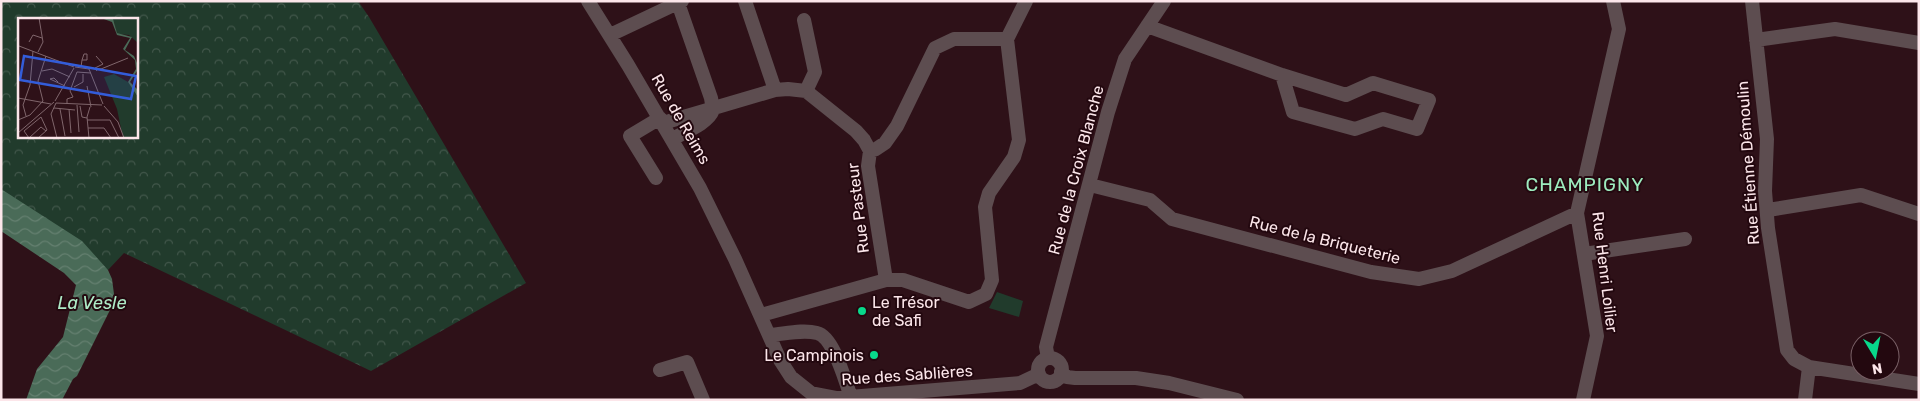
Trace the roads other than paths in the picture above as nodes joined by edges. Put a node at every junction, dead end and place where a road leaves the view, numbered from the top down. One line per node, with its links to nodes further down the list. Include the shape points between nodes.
1 (588, 1): 10 (street, Rue de Reims)
2 (745, 1): 15 (street)
3 (1026, 1): 11 (street)
4 (1164, 1): 9 (street, Rue de la Croix Blanche)
5 (1613, 1): 24 (street, Rue Henri Loilier, via 1619,29)
6 (1752, 1): 12 (street, Rue Étienne Démoulin)
7 (680, 2): 10 (street); 17 (street)
8 (804, 20): 16 (street, via 814,72)
9 (1147, 26): 14 (street); 22 (street, Rue de la Croix Blanche, via 1126,59 1108,112)
10 (610, 35): 18 (street, Rue de Reims)
11 (1006, 39): 20 (street, Rue Pasteur, via 954,38 934,48 897,126 884,142); 28 (street, via 1019,140 1014,157 989,193 984,207 992,280 986,294 969,302 903,280)
12 (1756, 40): 13 (street, via 1834,29); 23 (street, Rue Étienne Démoulin, via 1767,139 1765,192)
13 (1919, 43)
14 (1282, 75): 14 (street, via 1346,95 1373,83 1429,100 1417,129 1383,119 1355,130 1292,112)
15 (775, 90): 16 (street); 17 (street)
16 (806, 91): 20 (street, via 856,131)
17 (713, 110): 18 (street); 19 (street, via 702,122)
18 (662, 121): 19 (street, Rue de Reims); 21 (street, via 630,136)
19 (672, 139): 29 (street, Rue de Reims, via 736,259)
20 (870, 151): 28 (street, Rue Pasteur, via 868,166)
21 (656, 178)
22 (1090, 185): 24 (street, Rue de la Briqueterie, via 1150,200 1172,219 1371,272 1419,279 1452,271); 31 (street, Rue de la Croix Blanche, via 1046,347)
23 (1768, 210): 25 (street, via 1861,195); 32 (street, Rue Étienne Démoulin, via 1787,350 1794,359)
24 (1578, 212): 27 (street, Rue Henri Loilier)
25 (1919, 214)
26 (1685, 239): 27 (street)
27 (1584, 254): 43 (street, Rue Henri Loilier, via 1597,336)
28 (886, 280): 29 (street)
29 (761, 315): 30 (street, Rue des Sablières)
30 (770, 335): 37 (street, Rue des Sablières, via 791,377); 39 (street, via 817,332 825,337 832,346)
31 (1048, 358): 34 (street, via 1059,362); 35 (street, via 1040,364)
32 (1809, 367): 36 (street); 44 (street)
33 (660, 370): 40 (street, via 687,362)
34 (1061, 372): 35 (street, via 1057,379 1049,382); 42 (street, via 1075,378 1136,378 1169,383)
35 (1039, 374): 38 (street, Rue des Sablières, via 1020,383)
36 (1919, 384)
37 (811, 393): 39 (street, Rue des Sablières); 41 (street)
38 (937, 395): 39 (street, Rue des Sablières)
39 (851, 397)
40 (703, 400)
41 (798, 400)
42 (1237, 400)
43 (1583, 400)
44 (1805, 400)

